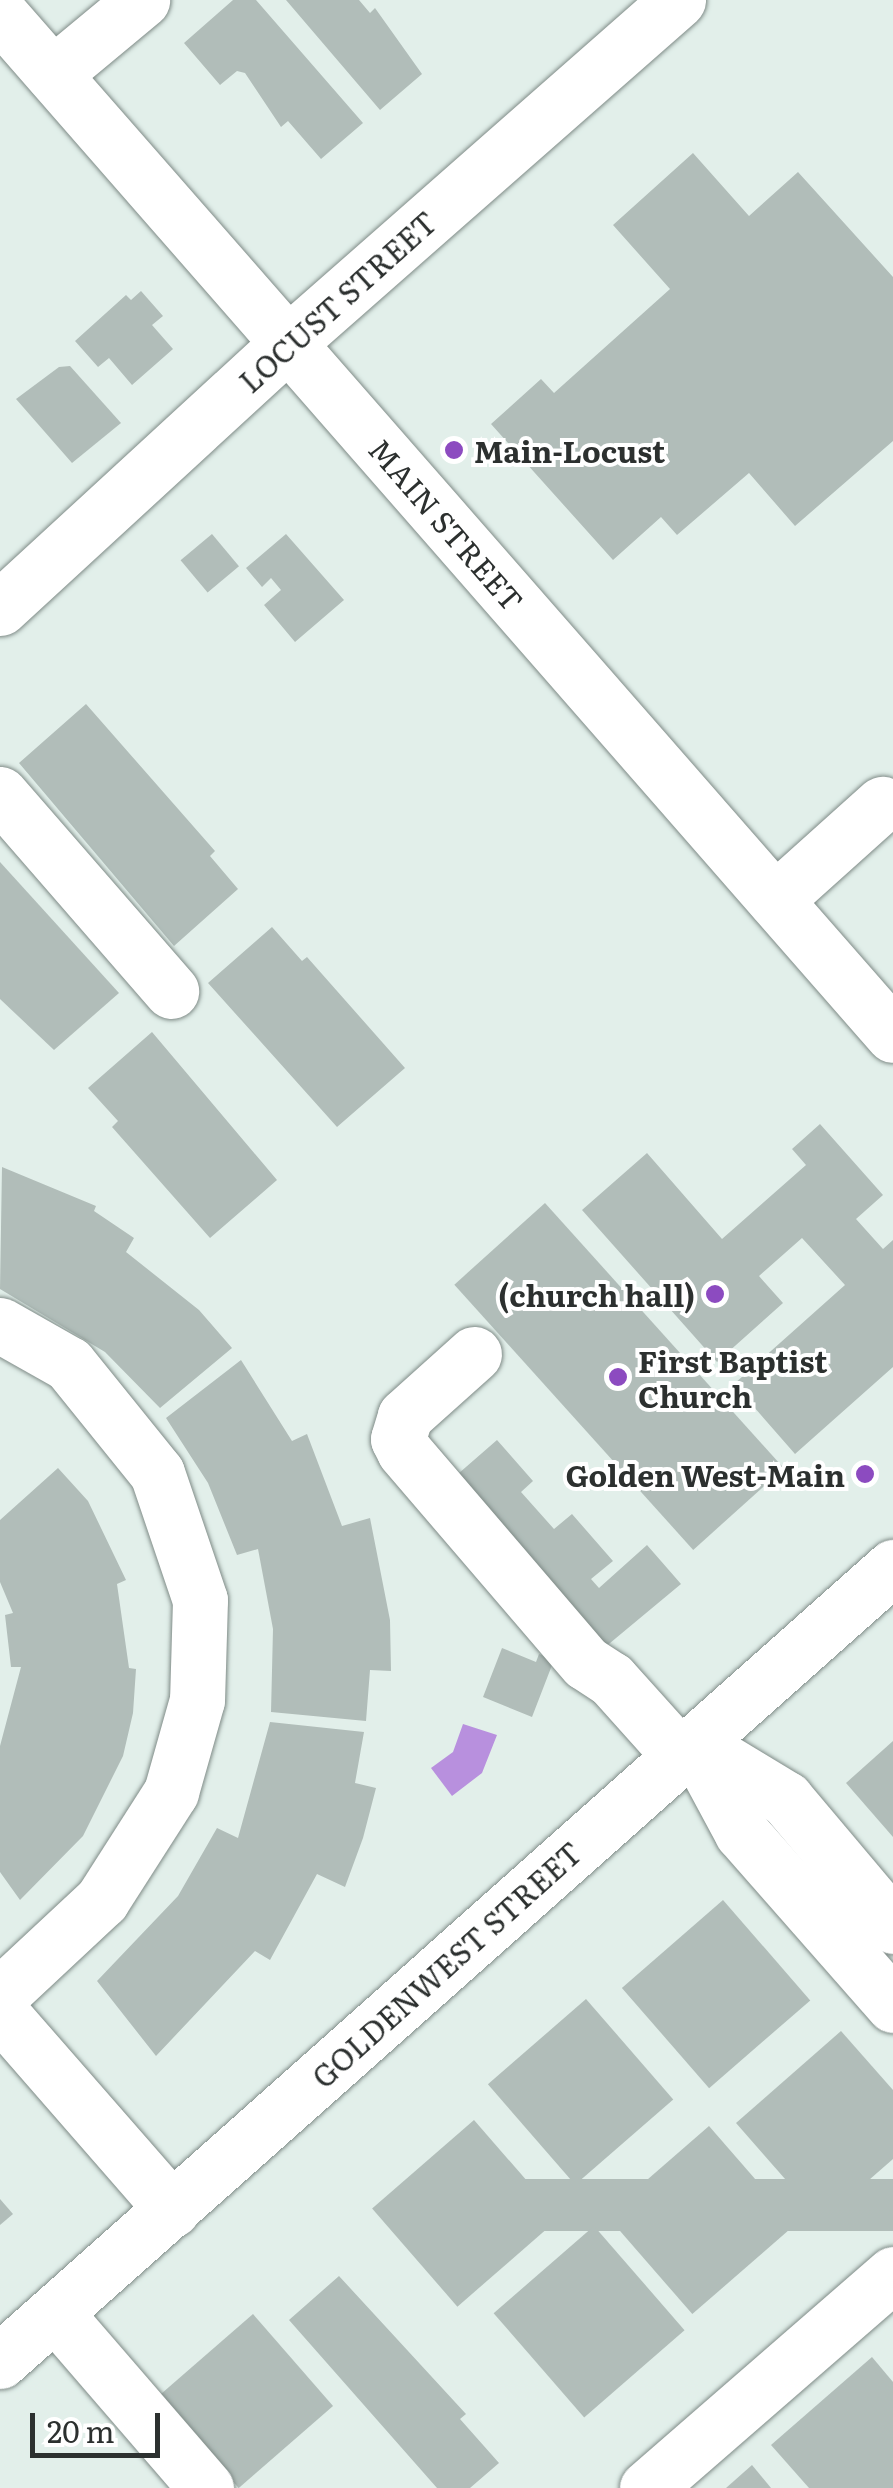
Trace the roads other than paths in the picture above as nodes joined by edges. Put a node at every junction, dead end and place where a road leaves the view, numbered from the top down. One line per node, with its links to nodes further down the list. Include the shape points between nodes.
1 (142, 0): 4 (street)
2 (678, 0): 5 (street, LOCUST STREET)
3 (0, 14): 4 (street, MAIN STREET)
4 (54, 74): 5 (street, MAIN STREET)
5 (288, 342): 6 (street, LOCUST STREET); 9 (street, MAIN STREET)
6 (0, 608)
7 (0, 794): 10 (street)
8 (889, 805): 9 (street)
9 (775, 900): 11 (street, MAIN STREET)
10 (171, 991)
11 (893, 1035)
12 (0, 1325): 17 (street, via 70,1364 157,1472 200,1600 198,1700 171,1792 102,1900)
13 (474, 1354): 15 (street, via 405,1416 398,1439 404,1452 586,1663)
14 (893, 1567): 15 (street, GOLDENWEST STREET)
15 (687, 1750): 16 (street, via 786,1799); 18 (street, via 742,1833); 20 (street, GOLDENWEST STREET)
16 (893, 1926)
17 (0, 1995)
18 (893, 2005)
19 (0, 2012): 20 (street)
20 (172, 2208): 22 (street, GOLDENWEST STREET)
21 (893, 2274): 25 (street)
22 (55, 2312): 23 (street, GOLDENWEST STREET); 24 (street)
23 (0, 2361)
24 (206, 2488)
25 (646, 2488)

